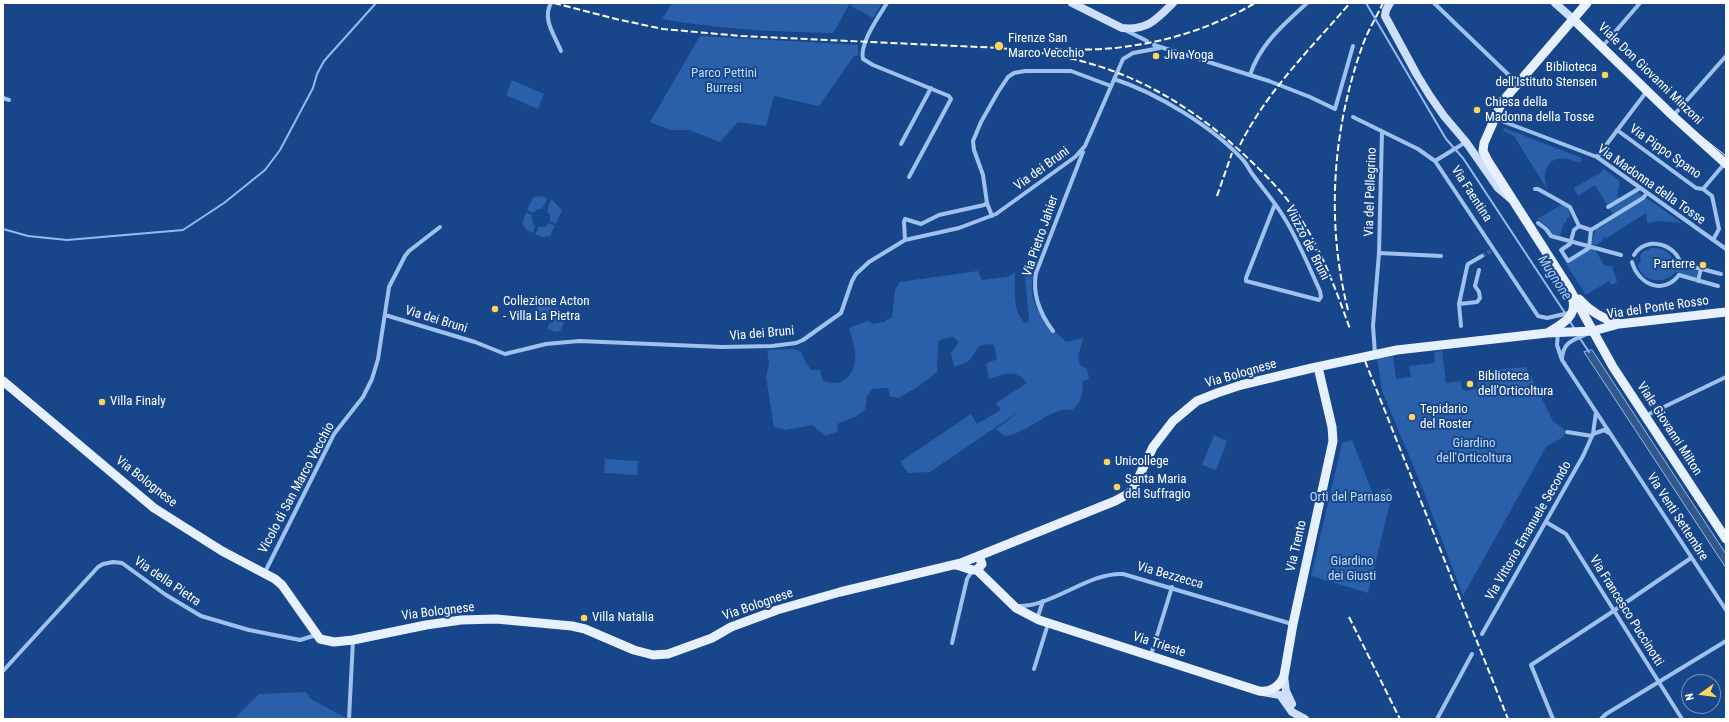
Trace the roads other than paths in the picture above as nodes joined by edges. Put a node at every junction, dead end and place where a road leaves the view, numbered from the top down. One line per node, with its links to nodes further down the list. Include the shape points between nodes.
1 (551, 3): 18 (street, via 547,12 548,20)
2 (887, 3): 24 (street, via 867,38 863,59)
3 (1072, 3): 12 (main road)
4 (1173, 3): 12 (main road, via 1151,24)
5 (1307, 3): 20 (street, via 1264,46)
6 (1390, 3): 33 (main road, via 1385,16 1417,75)
7 (1434, 3): 22 (street)
8 (1556, 3): 11 (main road, Viale Don Giovanni Minzoni)
9 (1587, 3): 11 (main road)
10 (1640, 3): 16 (street)
11 (1573, 19): 16 (main road, Viale Don Giovanni Minzoni); 22 (main road)
12 (1122, 28): 13 (street)
13 (1146, 41)
14 (1154, 45): 17 (street)
15 (1353, 46): 20 (street, via 1336,109)
16 (1602, 47): 25 (main road, Viale Don Giovanni Minzoni)
17 (1160, 48): 20 (street); 21 (street, Via dei Bruni, via 1128,55 1121,62)
18 (561, 51)
19 (1726, 56): 28 (street)
20 (1250, 75)
21 (1114, 79): 23 (street, Via dei Bruni); 46 (street, Viuzzo de' Bruni, via 1146,91 1174,107 1224,143 1242,160)
22 (1517, 83): 30 (main road, via 1502,102)
23 (1111, 86): 35 (street, Via dei Bruni); 45 (street, via 1071,71 1025,71 1008,77 981,122 974,141)
24 (931, 88): 34 (street); 39 (street, via 949,96 950,104)
25 (1647, 91): 28 (main road, Viale Don Giovanni Minzoni); 31 (street)
26 (3, 98): 27 (street)
27 (9, 100)
28 (1673, 116): 38 (main road, Viale Don Giovanni Minzoni)
29 (1353, 117): 32 (street, Via Faentina)
30 (1494, 118): 36 (street, Via Madonna della Tosse); 44 (main road, via 1483,151)
31 (1617, 130): 36 (street); 42 (street, Via Pippo Spano, via 1696,188)
32 (1382, 132): 37 (street, Via Faentina, via 1418,149); 58 (street, Via del Pellegrino)
33 (1463, 143): 37 (street); 44 (main road, via 1498,188)
34 (901, 144)
35 (1085, 146): 48 (street, Via dei Bruni, via 1078,155 1053,174); 76 (street, Via Pietro Jahier, via 1036,273 1034,288 1037,302 1044,319)
36 (1597, 157): 40 (street, Via Madonna della Tosse)
37 (1435, 161): 71 (street, Via Faentina, via 1534,311 1540,317 1549,318)
38 (1726, 163): 42 (street, Via Pippo Spano)
39 (909, 177)
40 (1640, 188): 43 (street, Via Madonna della Tosse); 47 (street)
41 (1535, 189): 50 (street, via 1570,207)
42 (1703, 189): 54 (street, Via Pippo Spano, via 1712,196 1719,229)
43 (1647, 193): 52 (street); 54 (street, Via Madonna della Tosse)
44 (1514, 202): 69 (main road)
45 (987, 203): 48 (street); 53 (street, via 984,206 938,215 921,224 905,219)
46 (1275, 204): 46 (street, Viuzzo de' Bruni, via 1246,281 1319,300 1321,293 1307,262 1293,232)
47 (1608, 207)
48 (992, 216): 53 (street, Via dei Bruni, via 959,228)
49 (1538, 223): 55 (street, via 1551,236)
50 (1579, 226): 52 (street); 55 (street, via 1574,230)
51 (440, 227): 73 (street, Vicolo di San Marco Vecchio, via 404,256 389,287)
52 (1591, 230): 56 (street)
53 (905, 240): 73 (street, Via dei Bruni, via 869,262 856,274 841,313 796,343 722,347 590,341 546,344 505,354 475,342)
54 (1713, 240): 57 (street, Via Madonna della Tosse)
55 (1571, 242): 56 (street); 56 (street, via 1561,250 1568,261)
56 (1589, 247): 60 (street)
57 (1726, 250)
58 (1379, 253): 61 (street, Via del Pellegrino); 80 (street, Via del Pellegrino)
59 (1634, 254): 64 (street, via 1648,244 1660,245 1676,253 1681,266)
60 (1621, 255)
61 (1441, 256)
62 (1482, 256): 70 (street, via 1468,264)
63 (1632, 262): 67 (street, via 1638,276 1651,285 1672,282 1679,275)
64 (1701, 268): 66 (street); 67 (street)
65 (1479, 270): 70 (street, via 1475,286 1480,298 1477,302)
66 (1721, 274)
67 (1698, 281): 68 (street)
68 (1718, 286)
69 (1569, 288): 71 (main road, via 1574,302); 74 (main road, via 1593,313); 78 (main road, Viale Giovanni Milton)
70 (1459, 304): 75 (street)
71 (1572, 312): 77 (main road)
72 (1726, 312): 74 (main road, Via del Ponte Rosso)
73 (385, 315): 94 (street, Vicolo di San Marco Vecchio, via 378,359 369,386 334,434)
74 (1619, 324): 78 (main road, Via del Ponte Rosso)
75 (1461, 326)
76 (1053, 331)
77 (1556, 331): 79 (main road, Via Bolognese); 80 (main road, Via Bolognese); 81 (street, Via Venti Settembre)
78 (1593, 331): 79 (main road, Via del Ponte Rosso); 86 (main road, Viale Giovanni Milton)
79 (1583, 333): 81 (street, via 1565,346)
80 (1371, 355): 82 (main road, Via Bolognese)
81 (1562, 360): 85 (street, Via Venti Settembre)
82 (1318, 366): 93 (main road, Via Bolognese, via 1241,385 1195,403 1173,421 1158,439 1128,494); 102 (main road, Via Trento, via 1333,439)
83 (1726, 377): 86 (street)
84 (3, 381): 94 (main road, Via Bolognese, via 154,508 222,551)
85 (1596, 411): 88 (street, Via Vittorio Emanuele Secondo); 89 (street, Via Venti Settembre)
86 (1645, 416): 91 (main road, Viale Giovanni Milton)
87 (1567, 432): 88 (street)
88 (1593, 435): 89 (street, via 1604,430); 90 (street, Via Vittorio Emanuele Secondo)
89 (1612, 435): 92 (street, Via Venti Settembre)
90 (1546, 522): 98 (street, Via Francesco Puccinotti, via 1566,534); 103 (street, Via Vittorio Emanuele Secondo)
91 (1726, 539)
92 (1691, 558): 98 (street); 99 (street, Via Venti Settembre)
93 (973, 565): 97 (main road, Via Trieste); 105 (main road, Via Bolognese, via 954,565 777,610 731,626 712,638 668,654 653,655 634,650 572,626 496,619 426,625); 107 (street, via 967,579)
94 (265, 572): 104 (main road, Via Bolognese, via 282,585)
95 (1172, 587): 96 (street, Via Bezzecca, via 1119,574 1099,578); 102 (street, Via Bezzecca); 109 (street)
96 (1043, 601): 97 (street, Via Bezzecca, via 1028,606); 100 (street)
97 (1013, 606): 100 (main road, Via Trieste)
98 (1614, 610): 113 (street, Via Francesco Puccinotti); 118 (street, via 1531,665)
99 (1726, 610)
100 (1037, 619): 101 (main road, Via Trieste)
101 (1048, 623): 109 (main road, Via Trieste); 110 (street)
102 (1293, 624): 112 (main road, Via Trento)
103 (1482, 634)
104 (316, 635): 105 (main road, Via Bolognese, via 329,642); 111 (street, Via della Pietra, via 300,640 249,630 201,616 166,595 122,563 113,562 103,564 85,579)
105 (353, 640): 116 (street)
106 (1726, 641): 113 (street)
107 (952, 643)
108 (1472, 654): 117 (street)
109 (1151, 655): 114 (main road, Via Trieste)
110 (1034, 669)
111 (3, 671)
112 (1282, 680): 114 (main road, via 1274,689); 115 (main road, Via Trieste)
113 (1659, 682): 119 (street); 120 (street, Via Francesco Puccinotti)
114 (1262, 692): 115 (main road, Via Trieste, via 1280,695 1289,709)
115 (1302, 717)
116 (349, 719)
117 (1437, 719)
118 (1553, 719)
119 (1601, 719)
120 (1682, 719)

